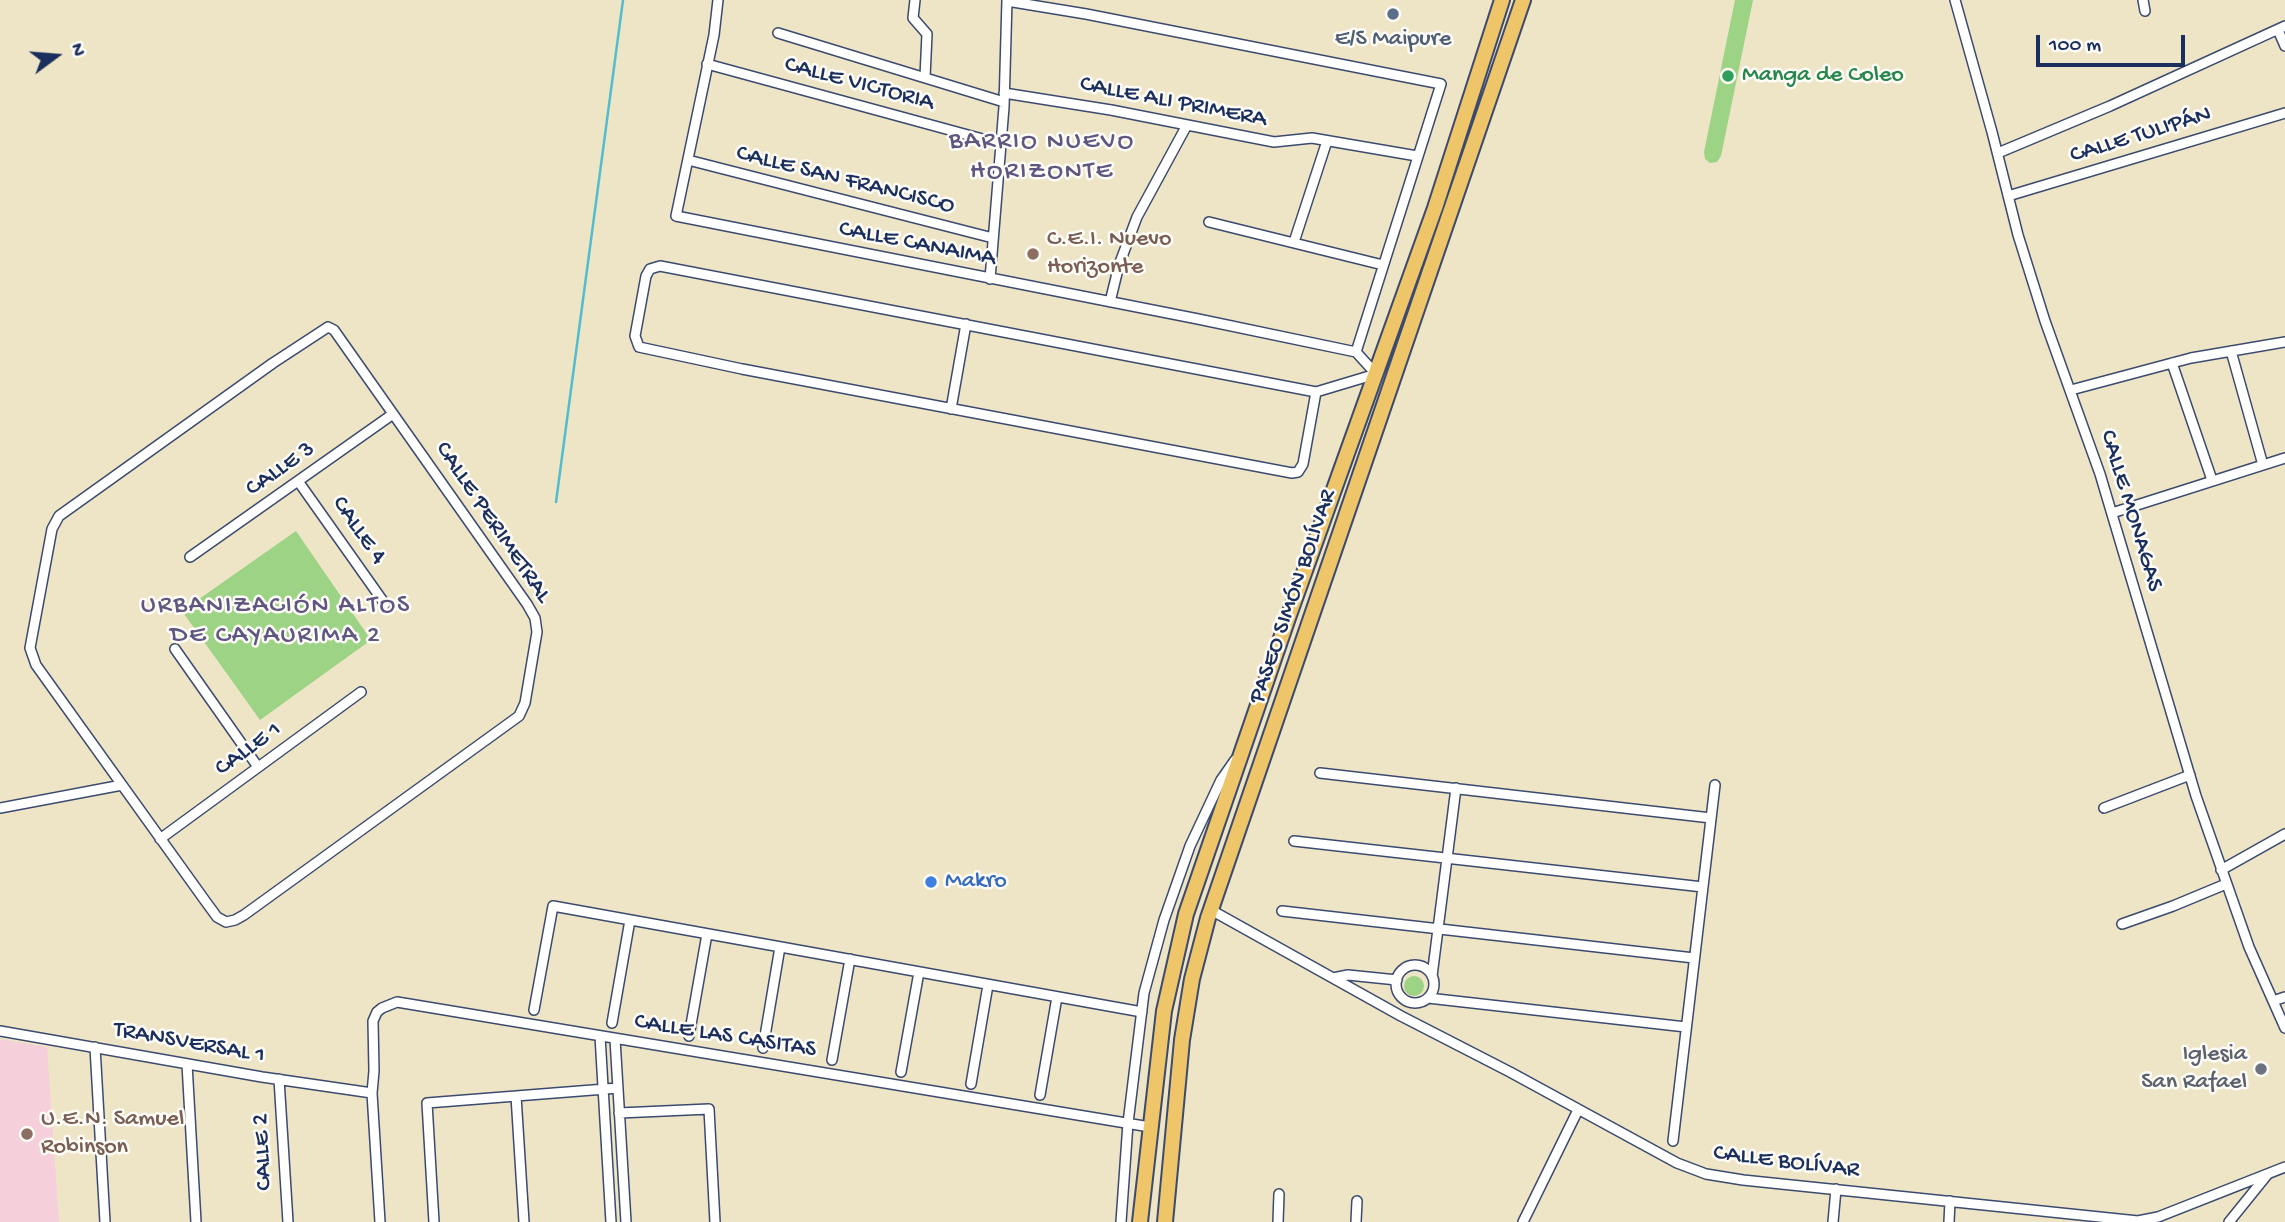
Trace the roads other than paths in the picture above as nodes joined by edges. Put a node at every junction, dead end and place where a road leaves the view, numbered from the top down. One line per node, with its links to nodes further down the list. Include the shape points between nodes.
1 (718, 0): 14 (street)
2 (915, 0): 15 (street, via 913,18 927,34)
3 (1007, 0): 10 (street); 16 (street)
4 (1083, 0): 10 (street)
5 (1502, 0): 36 (main road, PASEO SIMÓN BOLÍVAR)
6 (1523, 0): 37 (main road, PASEO SIMÓN BOLÍVAR)
7 (1955, 0): 21 (street, CALLE MONAGAS)
8 (2143, 0): 9 (street)
9 (2146, 11)
10 (1081, 13): 22 (street, via 1441,84)
11 (2282, 28): 13 (street); 21 (street)
12 (778, 33): 15 (street, CALLE ALI PRIMERA)
13 (2285, 46)
14 (708, 64): 20 (street, CALLE VICTORIA); 23 (street)
15 (925, 77): 16 (street, CALLE ALI PRIMERA)
16 (1004, 98): 18 (street, CALLE ALI PRIMERA, via 1101,108); 20 (street)
17 (2285, 113): 24 (street, CALLE TULIPÁN)
18 (1186, 125): 19 (street, CALLE ALI PRIMERA, via 1274,142); 30 (street, via 1137,218)
19 (1327, 141): 22 (street, CALLE ALI PRIMERA); 27 (street)
20 (1001, 144): 26 (street)
21 (1998, 153): 24 (street, CALLE MONAGAS)
22 (1417, 156): 28 (street)
23 (688, 160): 26 (street, CALLE SAN FRANCISCO); 29 (street, CALLE CANAIMA, via 676,216)
24 (2008, 196): 38 (street, CALLE MONAGAS)
25 (1209, 222): 27 (street)
26 (993, 238): 29 (street)
27 (1294, 242): 28 (street)
28 (1383, 265): 34 (street)
29 (990, 279): 30 (street, CALLE CANAIMA)
30 (1110, 302): 34 (street, CALLE CANAIMA)
31 (966, 324): 39 (street); 40 (street); 40 (street, via 660,266 647,273 639,312 635,341 644,349)
32 (2285, 342): 33 (street)
33 (2231, 351): 35 (street); 43 (street)
34 (1356, 352): 36 (street)
35 (2172, 363): 38 (street); 44 (street)
36 (1376, 374): 37 (main road); 39 (street); 51 (main road, PASEO SIMÓN BOLÍVAR)
37 (1392, 380): 68 (main road, PASEO SIMÓN BOLÍVAR)
38 (2071, 390): 46 (street, CALLE MONAGAS)
39 (1316, 392): 40 (street, via 1303,464 1292,473)
40 (951, 409)
41 (393, 414): 45 (street, CALLE 3); 55 (street, CALLE PERIMETRAL, via 327,327 57,519 31,654); 62 (street, CALLE PERIMETRAL, via 535,618 537,632 522,713 235,920 226,922 218,917)
42 (2285, 458): 43 (street)
43 (2263, 465): 44 (street)
44 (2212, 480): 46 (street)
45 (299, 481): 47 (street, CALLE 3); 48 (street, CALLE 4)
46 (2112, 513): 54 (street, CALLE MONAGAS)
47 (190, 557)
48 (385, 604)
49 (175, 649): 52 (street)
50 (361, 692): 52 (street, CALLE 1)
51 (1241, 754): 67 (main road, PASEO SIMÓN BOLÍVAR); 86 (street, PASEO SIMÓN BOLÍVAR, via 1221,779 1190,846 1164,920)
52 (258, 767): 62 (street, CALLE 1)
53 (1320, 773): 57 (street)
54 (2190, 775): 59 (street); 64 (street, CALLE MONAGAS)
55 (122, 785): 58 (street); 62 (street, CALLE PERIMETRAL)
56 (1715, 785): 60 (street)
57 (1456, 788): 60 (street); 77 (street)
58 (0, 808)
59 (2104, 808)
60 (1711, 818): 66 (street)
61 (2285, 834): 64 (street)
62 (160, 838)
63 (1294, 841): 66 (street)
64 (2221, 870): 65 (street, CALLE MONAGAS)
65 (2225, 884): 71 (street); 84 (street, CALLE MONAGAS)
66 (1703, 887): 74 (street)
67 (1190, 900): 68 (main road); 109 (main road, PASEO SIMÓN BOLÍVAR, via 1166,1001)
68 (1210, 910): 78 (street, CALLE BOLÍVAR); 117 (main road, PASEO SIMÓN BOLÍVAR, via 1186,1009)
69 (1282, 911): 74 (street)
70 (631, 920): 72 (street); 85 (street, via 552,906); 87 (street)
71 (2122, 924)
72 (707, 934): 73 (street); 92 (street)
73 (780, 947): 75 (street); 95 (street)
74 (1695, 958): 88 (street)
75 (850, 960): 76 (street); 96 (street)
76 (919, 972): 80 (street); 98 (street)
77 (1432, 976): 79 (street, via 1412,965); 83 (street)
78 (1334, 978): 79 (street); 106 (street, CALLE BOLÍVAR)
79 (1397, 980): 83 (street, via 1405,1000 1419,1003)
80 (988, 985): 81 (street); 100 (street)
81 (1057, 997): 86 (street); 104 (street)
82 (2285, 997): 84 (street)
83 (1428, 998): 88 (street)
84 (2273, 1002): 89 (street, CALLE MONAGAS)
85 (534, 1010)
86 (1142, 1012): 108 (street, PASEO SIMÓN BOLÍVAR)
87 (612, 1023)
88 (1686, 1027): 110 (street)
89 (2285, 1028)
90 (0, 1031): 94 (street, TRANSVERSAL 1)
91 (600, 1036): 93 (street, CALLE LAS CASITAS); 102 (street); 103 (street, CALLE LAS CASITAS, via 393,1003 377,1012 373,1021)
92 (689, 1036)
93 (615, 1039): 101 (street); 108 (street, CALLE LAS CASITAS)
94 (95, 1047): 97 (street, TRANSVERSAL 1); 118 (street)
95 (763, 1048)
96 (832, 1060)
97 (187, 1064): 99 (street, TRANSVERSAL 1); 119 (street)
98 (901, 1072)
99 (279, 1079): 103 (street, TRANSVERSAL 1); 120 (street, CALLE 2)
100 (971, 1084)
101 (618, 1088): 102 (street); 107 (street)
102 (603, 1089): 105 (street); 124 (street)
103 (372, 1093): 121 (street)
104 (1040, 1095)
105 (516, 1096): 122 (street, via 427,1103); 123 (street)
106 (1578, 1110): 113 (street, CALLE BOLÍVAR, via 1692,1170); 131 (street)
107 (619, 1112): 125 (street); 126 (street, via 709,1109)
108 (1128, 1123): 109 (street, CALLE LAS CASITAS); 127 (street, PASEO SIMÓN BOLÍVAR)
109 (1150, 1126): 128 (main road, PASEO SIMÓN BOLÍVAR)
110 (1673, 1141)
111 (2285, 1167): 112 (street, CALLE BOLÍVAR)
112 (2269, 1173): 116 (street, CALLE BOLÍVAR, via 2138,1221); 134 (street)
113 (1836, 1189): 116 (street, CALLE BOLÍVAR); 132 (street)
114 (1279, 1194): 129 (street)
115 (1357, 1201): 130 (street)
116 (1950, 1201): 133 (street)
117 (1166, 1221)
118 (105, 1222)
119 (196, 1222)
120 (288, 1222)
121 (380, 1222)
122 (434, 1222)
123 (524, 1222)
124 (611, 1222)
125 (626, 1222)
126 (715, 1222)
127 (1121, 1222)
128 (1140, 1222)
129 (1278, 1222)
130 (1356, 1222)
131 (1523, 1222)
132 (1833, 1222)
133 (1949, 1222)
134 (2229, 1222)

